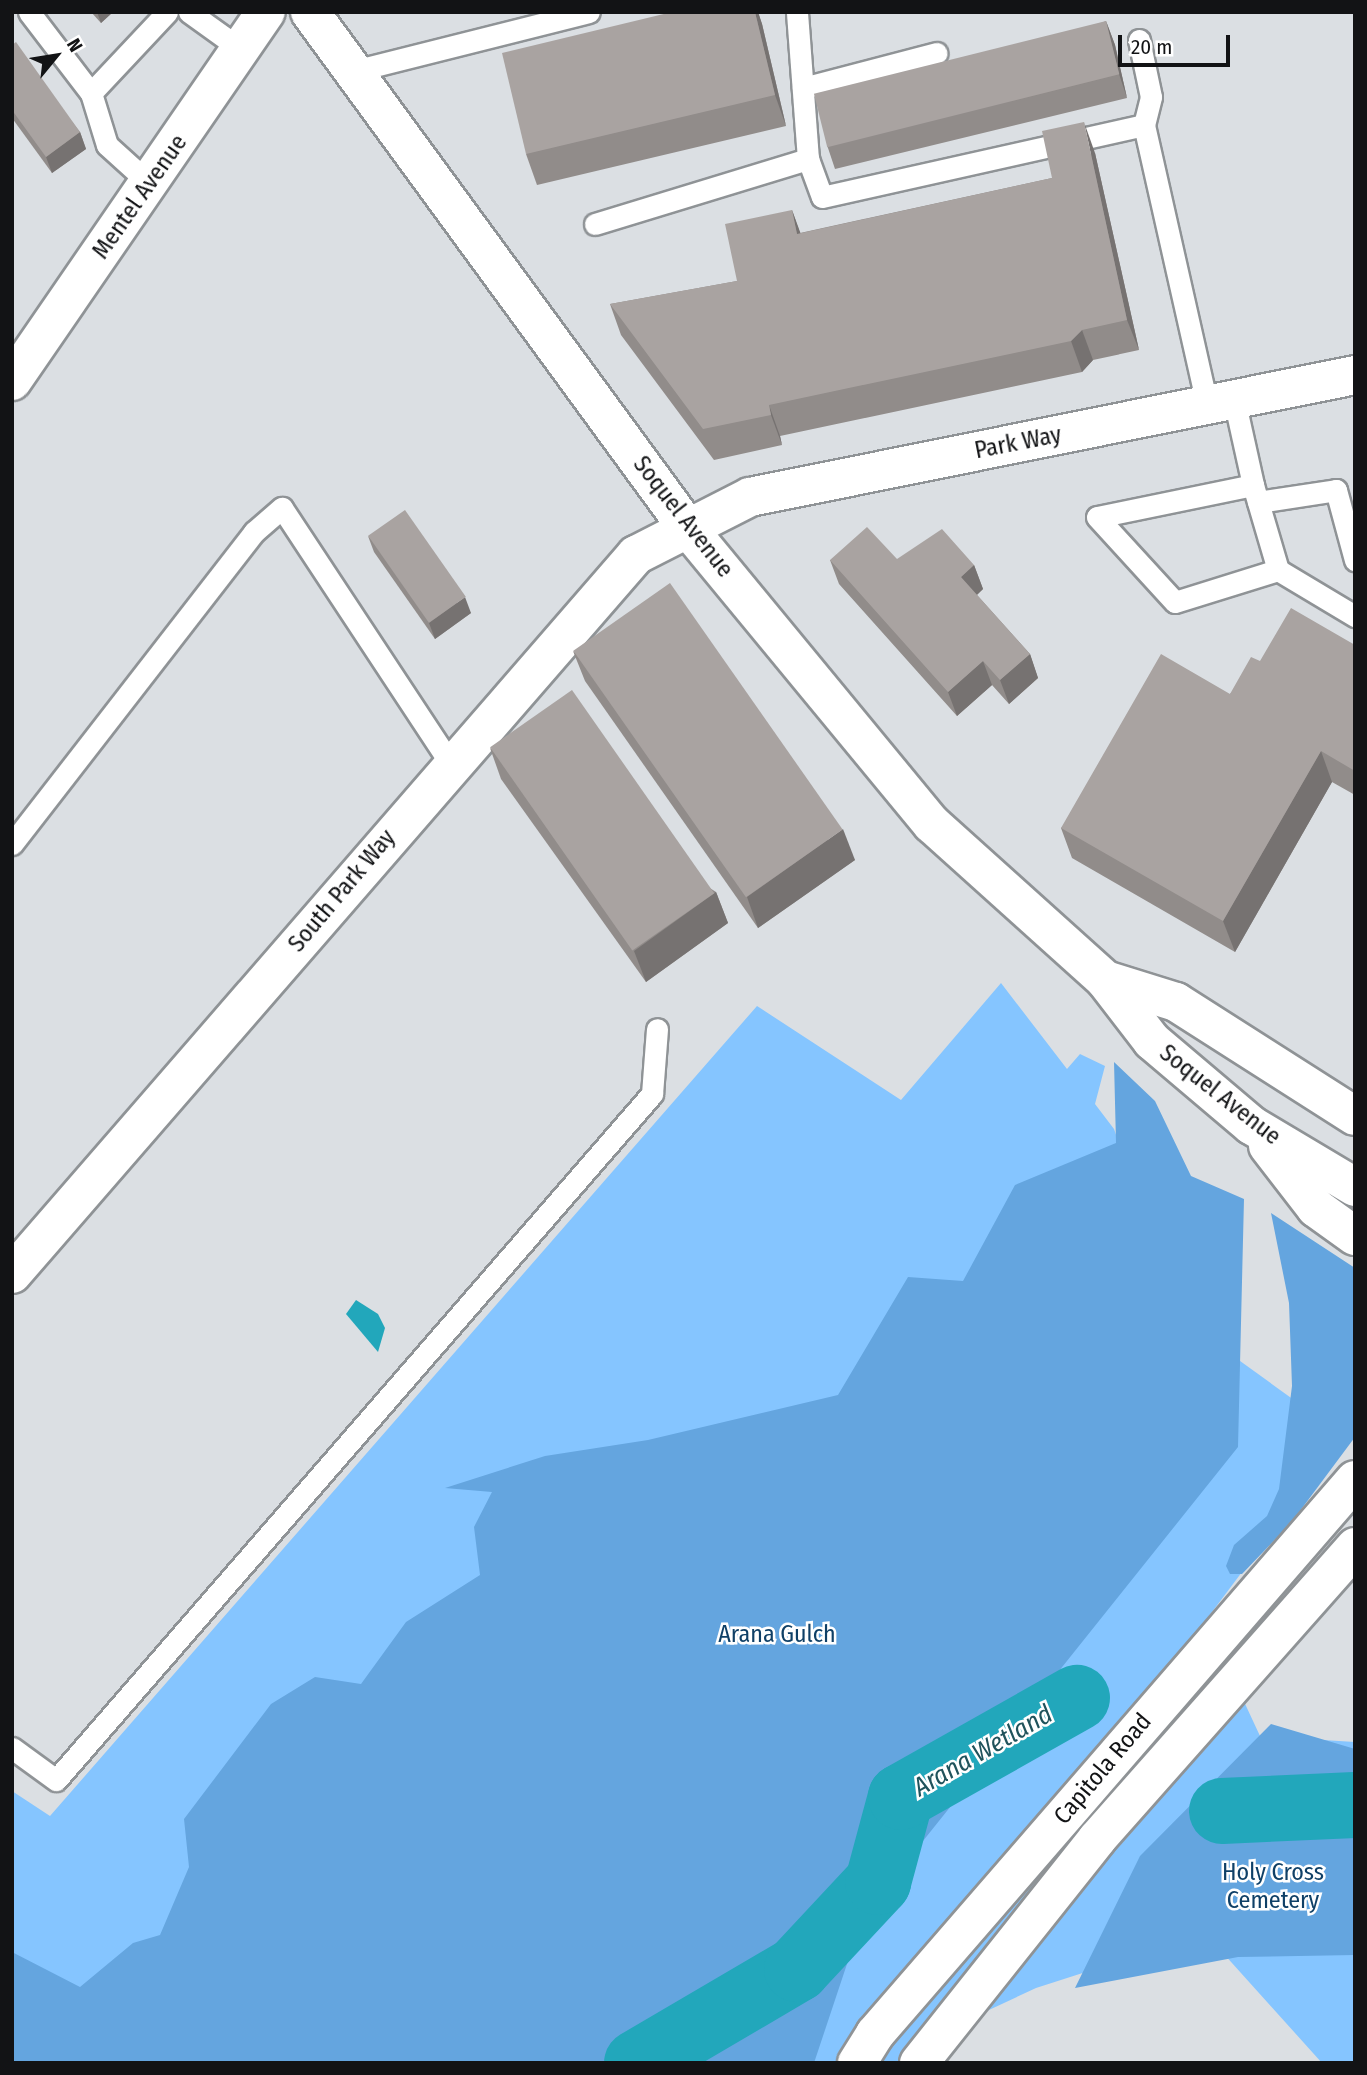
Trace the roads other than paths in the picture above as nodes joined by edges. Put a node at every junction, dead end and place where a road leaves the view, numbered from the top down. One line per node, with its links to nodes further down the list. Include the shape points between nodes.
1 (29, 12): 13 (lane)
2 (167, 12): 13 (lane)
3 (190, 12): 9 (lane)
4 (266, 12): 9 (main road, Mentel Avenue)
5 (310, 12): 11 (main road, Soquel Avenue)
6 (589, 12): 11 (lane)
7 (797, 12): 12 (lane)
8 (1139, 40): 14 (lane, via 1151,97)
9 (242, 50): 16 (main road, Mentel Avenue)
10 (936, 53): 12 (lane)
11 (354, 71): 22 (main road, Soquel Avenue)
12 (803, 88): 15 (lane)
13 (92, 93): 16 (lane, via 107,145)
14 (1144, 125): 15 (lane, via 822,197); 20 (lane)
15 (808, 159): 17 (lane)
16 (149, 183): 19 (main road, Mentel Avenue)
17 (595, 224)
18 (1355, 375): 20 (main road, Park Way)
19 (12, 380)
20 (1220, 402): 21 (lane); 22 (main road, Park Way, via 750,497)
21 (1255, 494): 23 (lane, via 1336,490); 24 (lane); 24 (lane, via 1097,517 1175,602)
22 (687, 527): 26 (main road, South Park Way, via 636,555); 28 (main road, Soquel Avenue, via 932,824)
23 (1355, 560)
24 (1278, 570): 25 (lane)
25 (1355, 616)
26 (450, 763): 27 (lane, via 282,508 254,532); 34 (main road, South Park Way)
27 (12, 844)
28 (1105, 980): 30 (main road, Soquel Avenue, via 1176,1002); 31 (main road, Soquel Avenue, via 1152,1041)
29 (657, 1029): 37 (lane, via 652,1094 56,1780)
30 (1355, 1116)
31 (1251, 1125): 32 (main road, Soquel Avenue); 33 (main road, via 1316,1208)
32 (1355, 1187)
33 (1355, 1236)
34 (12, 1274)
35 (1355, 1479): 38 (main road, Capitola Road, via 875,2034)
36 (1355, 1547): 39 (main road, Capitola Road, via 1097,1839)
37 (12, 1748)
38 (857, 2063)
39 (919, 2063)

